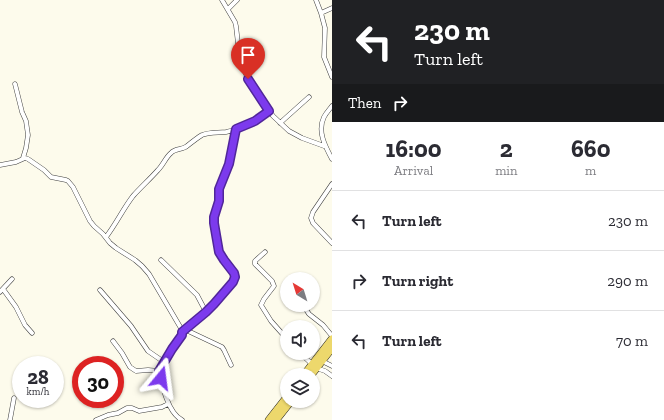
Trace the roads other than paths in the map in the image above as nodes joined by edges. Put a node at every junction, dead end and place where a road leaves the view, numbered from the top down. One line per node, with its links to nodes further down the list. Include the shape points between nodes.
1 (222, 0): 5 (street)
2 (237, 0): 5 (street)
3 (316, 0): 6 (street)
4 (332, 8): 6 (street)
5 (228, 9): 11 (street, via 236,26 242,65)
6 (321, 12): 7 (street, via 325,28 324,57)
7 (332, 77)
8 (15, 84): 15 (street, via 28,135)
9 (309, 97): 12 (street)
10 (332, 106): 14 (street, via 322,121)
11 (269, 111): 12 (street); 13 (street, via 255,121)
12 (280, 124): 14 (street, via 294,134)
13 (236, 129): 19 (street, via 211,132 169,154 159,169 132,198); 26 (street, via 214,217 219,252 235,277)
14 (324, 146): 16 (street)
15 (23, 158): 17 (street); 19 (street, via 44,170 51,178 68,181 90,221)
16 (332, 159)
17 (0, 165)
18 (332, 184): 20 (street, via 311,218)
19 (106, 237): 28 (street, via 116,248 142,266)
20 (332, 243)
21 (265, 252): 29 (street, via 255,264 274,286 261,305)
22 (161, 260): 26 (street, via 196,295)
23 (12, 278): 24 (street)
24 (1, 290): 30 (street)
25 (100, 290): 36 (street, via 131,326 148,352)
26 (206, 312): 28 (street)
27 (308, 312): 31 (street, via 323,325)
28 (184, 331): 36 (street); 37 (street, via 222,347)
29 (280, 331)
30 (32, 333)
31 (332, 338): 35 (main road)
32 (112, 341): 40 (street, via 130,367 136,371)
33 (332, 348): 35 (main road)
34 (308, 360): 38 (street)
35 (320, 360): 38 (main road); 39 (street)
36 (164, 362): 40 (street)
37 (231, 365)
38 (314, 366): 41 (street)
39 (332, 366)
40 (159, 371): 42 (street)
41 (332, 376)
42 (168, 404): 47 (street, via 139,411 127,408); 48 (street, via 174,414)
43 (280, 406): 49 (main road)
44 (12, 408): 46 (street)
45 (285, 408): 50 (main road)
46 (10, 420)
47 (96, 420)
48 (182, 420)
49 (269, 420)
50 (276, 420)

